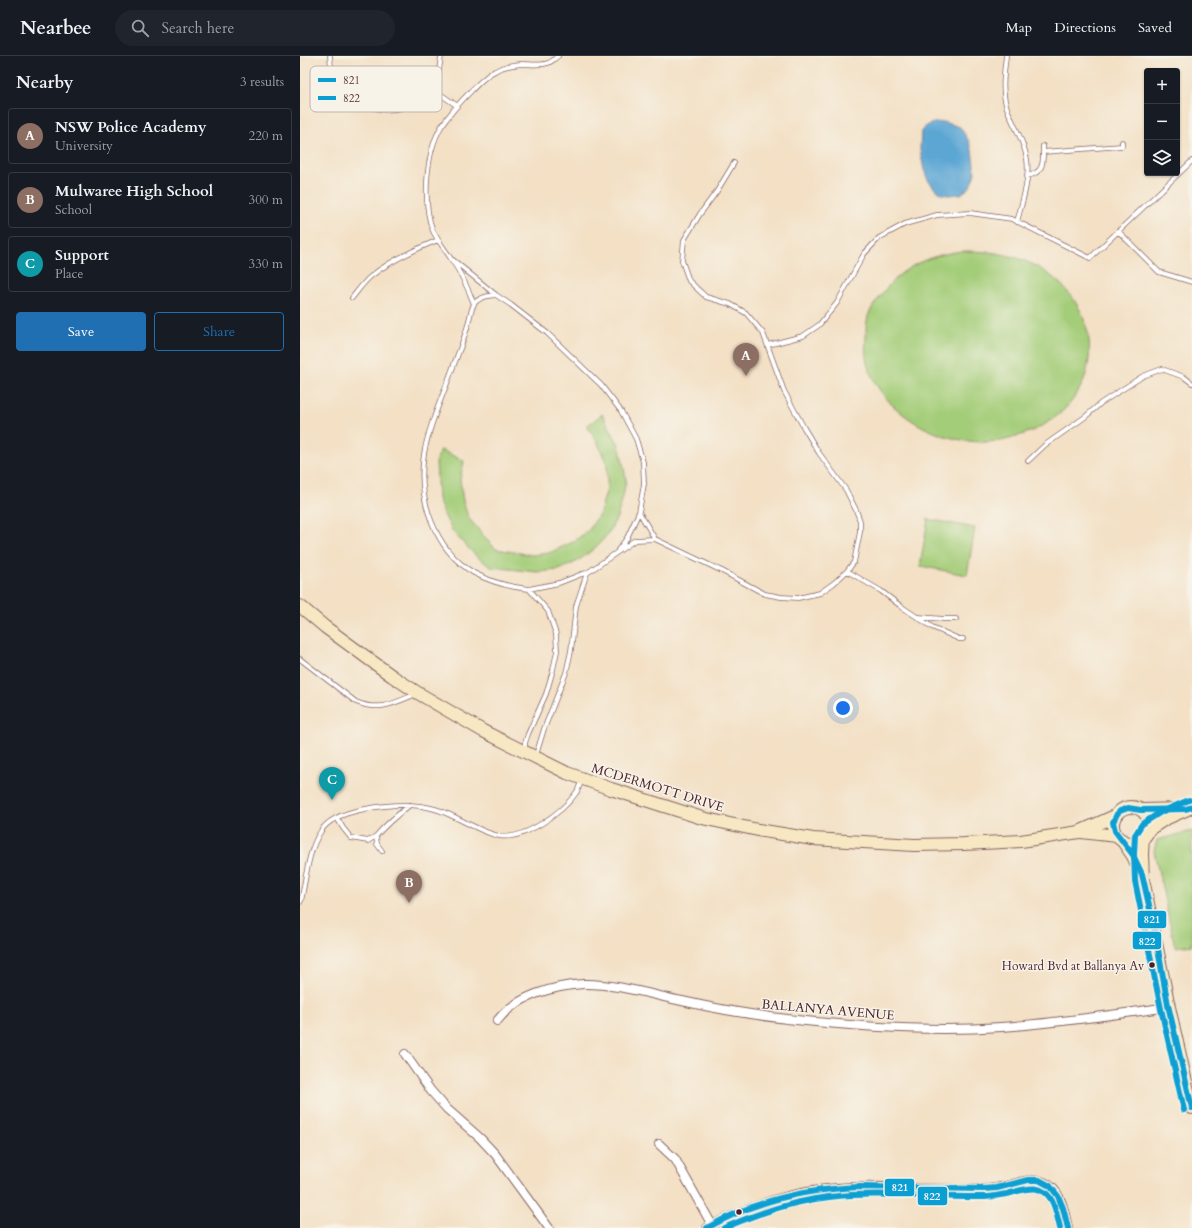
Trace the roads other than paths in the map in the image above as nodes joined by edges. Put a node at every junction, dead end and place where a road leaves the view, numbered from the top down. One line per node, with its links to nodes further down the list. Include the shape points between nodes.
1 (330, 56): 5 (lane)
2 (441, 56): 6 (lane)
3 (558, 56): 8 (lane, via 549,63 510,65 495,71)
4 (1006, 56): 16 (lane, via 1004,96 1025,148)
5 (331, 66)
6 (440, 66)
7 (442, 95): 8 (lane)
8 (456, 105): 19 (lane, via 440,129 431,153 428,173 428,212)
9 (1122, 142): 12 (lane, via 1122,146)
10 (1065, 145): 12 (lane)
11 (1043, 146): 13 (lane)
12 (1066, 150): 13 (lane)
13 (1043, 152): 16 (lane, via 1039,172)
14 (1192, 161): 18 (lane)
15 (734, 163): 25 (lane, via 684,240 682,261 690,282 706,297 730,304 746,313 763,333)
16 (1027, 176): 17 (lane)
17 (1017, 222): 18 (lane, via 1090,258); 25 (lane, via 1012,219 970,213 937,215 905,224 879,238 864,254 837,303 819,325 803,336)
18 (1118, 231): 21 (lane, via 1159,272)
19 (438, 240): 20 (lane); 23 (lane, via 393,262 369,278)
20 (451, 258): 22 (lane); 24 (lane)
21 (1192, 282)
22 (496, 295): 24 (lane, via 484,297); 28 (lane, via 547,333 601,385 621,411 636,439 643,462 644,484)
23 (352, 298)
24 (474, 304): 33 (lane, via 426,446 422,475 424,498 428,515 443,542 461,563 487,579)
25 (768, 345): 31 (lane, via 784,391 819,453 853,501 860,521 854,562)
26 (1192, 383): 27 (lane, via 1184,377 1162,369 1143,376 1101,403)
27 (1028, 461)
28 (638, 512): 29 (lane); 30 (lane, via 627,538)
29 (655, 539): 30 (lane, via 635,540); 31 (lane, via 765,594 781,597 798,598 820,593)
30 (616, 552): 32 (lane)
31 (847, 571): 35 (lane)
32 (587, 573): 33 (lane, via 559,583); 40 (lane, via 576,606 566,673 544,729)
33 (529, 589): 40 (lane, via 548,611 556,634 557,650 546,694 525,743)
34 (300, 606): 39 (main road, MCDERMOTT DRIVE, via 358,652)
35 (916, 616): 36 (lane); 37 (lane)
36 (956, 619)
37 (963, 639)
38 (300, 659): 39 (lane, via 356,702 366,706 389,705)
39 (418, 693): 40 (main road, MCDERMOTT DRIVE, via 483,731)
40 (530, 754): 41 (main road, MCDERMOTT DRIVE)
41 (582, 779): 42 (lane, via 577,792 557,813 543,823 512,836 491,834 435,809); 47 (main road, MCDERMOTT DRIVE, via 702,818 813,839 914,845 964,844 1021,841)
42 (410, 805): 46 (lane, via 347,812); 49 (lane)
43 (1189, 808): 44 (main road); 48 (main road, via 1159,822)
44 (1141, 810): 45 (main road, via 1136,807 1124,808); 48 (main road, via 1147,817 1149,826)
45 (1115, 816): 47 (main road, MCDERMOTT DRIVE); 50 (main road, via 1113,826)
46 (337, 818): 49 (lane, via 351,838 368,841); 53 (lane, via 321,830 312,849)
47 (1079, 832): 50 (main road, MCDERMOTT DRIVE)
48 (1146, 834): 50 (main road, via 1139,841 1133,842); 52 (main road, via 1142,854)
49 (376, 836): 51 (lane, via 377,844)
50 (1120, 838): 52 (main road, via 1133,856)
51 (382, 851)
52 (1143, 878): 54 (main road)
53 (300, 902)
54 (1169, 1007): 55 (street, BALLANYA AVENUE, via 1080,1020 1000,1027 868,1026 756,1016 614,987 584,984 554,988 530,996 511,1007); 57 (main road)
55 (497, 1021)
56 (405, 1054): 61 (street, via 447,1109 495,1154)
57 (1190, 1092): 58 (main road)
58 (1192, 1108)
59 (659, 1144): 60 (street, via 675,1159)
60 (709, 1227): 62 (street, via 766,1202 801,1193 860,1187 1000,1188 1031,1180 1053,1187 1059,1196)
61 (549, 1228)
62 (1068, 1228)

